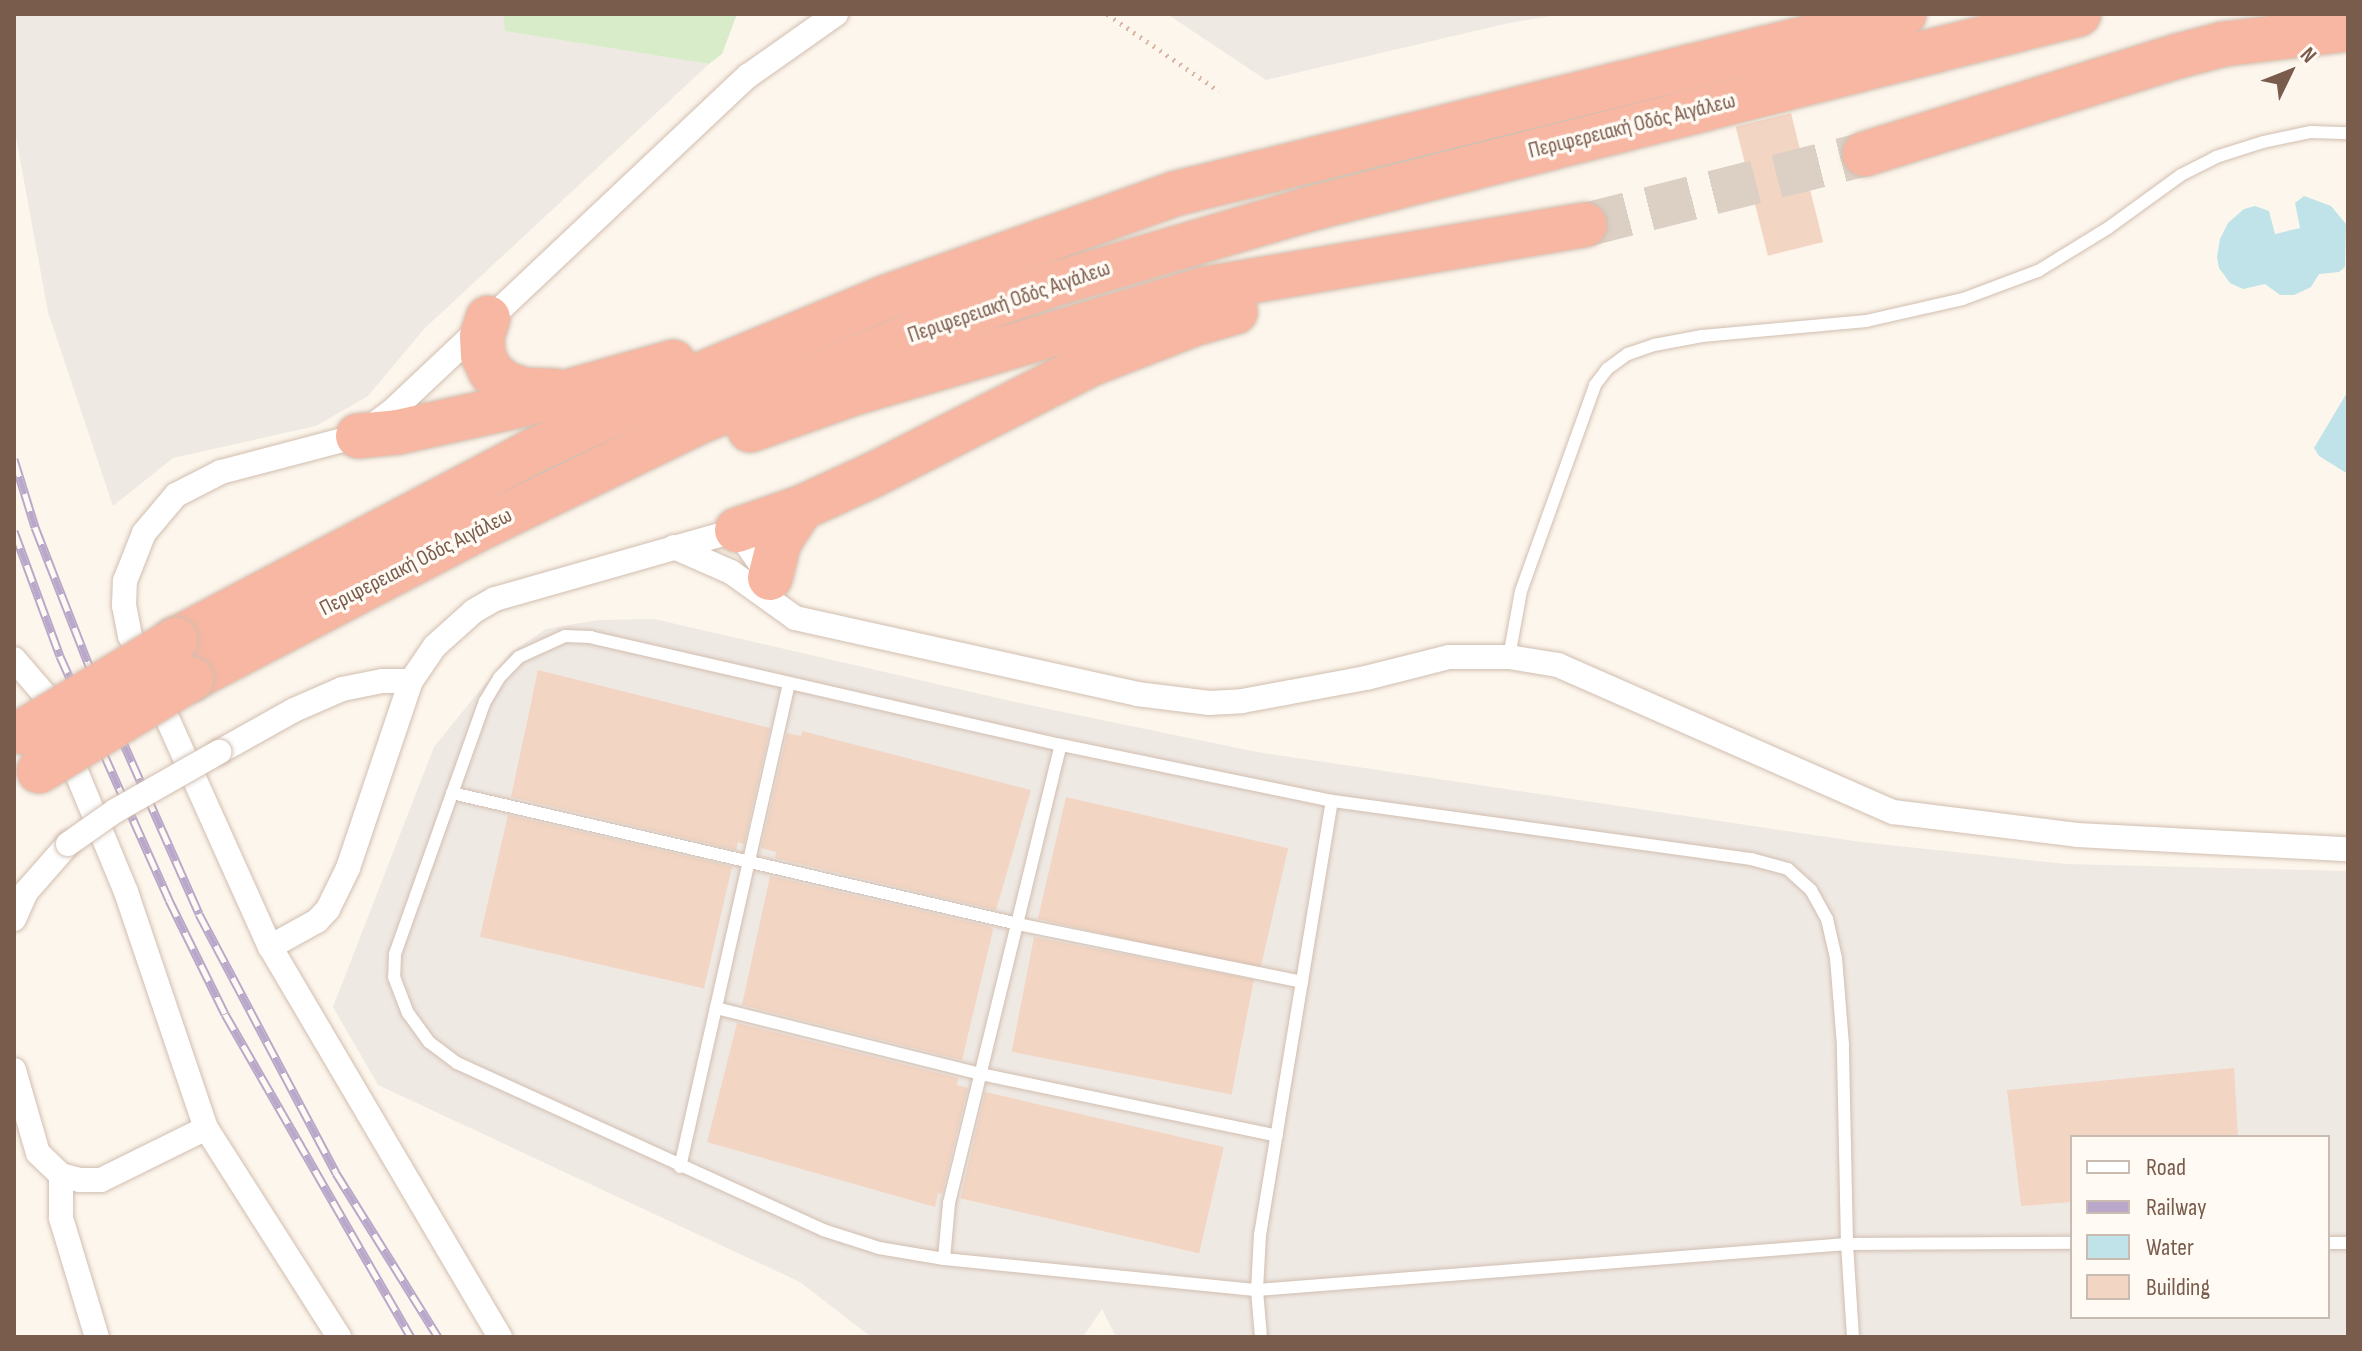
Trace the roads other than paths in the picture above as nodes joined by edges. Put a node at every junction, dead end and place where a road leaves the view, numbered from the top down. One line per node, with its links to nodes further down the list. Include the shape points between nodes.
1 (836, 14): 12 (street, via 748,76)
2 (1795, 14): 6 (highway, via 1584,76)
3 (1904, 14): 6 (highway, Περιφερειακή Οδός Αιγάλεω)
4 (2079, 14): 17 (highway, Περιφερειακή Οδός Αιγάλεω, via 1337,201 1048,286 825,367)
5 (2348, 29): 8 (highway, via 2224,44)
6 (1455, 127): 11 (highway, Περιφερειακή Οδός Αιγάλεω, via 1174,194)
7 (2348, 133): 21 (lane, via 2311,132 2216,157 2038,271 1963,299 1866,321 1702,336 1628,354 1595,385 1521,591)
8 (1865, 154)
9 (1585, 225): 10 (highway)
10 (1509, 239): 15 (highway, via 1209,319 1138,344); 17 (highway, via 1205,289 851,394 581,502)
11 (1023, 250): 13 (highway, via 937,260 718,346); 25 (highway, Περιφερειακή Οδός Αιγάλεω, bridge, via 884,298 531,452 175,640)
12 (488, 318): 13 (highway, via 483,355 491,372 524,390); 14 (street, via 390,413)
13 (577, 390): 14 (highway, via 398,432)
14 (358, 436): 34 (street, via 221,472 176,495 144,533 125,581 130,636)
15 (801, 508): 16 (highway); 19 (highway, via 779,542)
16 (737, 530): 18 (street); 19 (street)
17 (474, 531): 27 (highway, Περιφερειακή Οδός Αιγάλεω, bridge, via 191,679)
18 (674, 547): 20 (street, via 731,572); 23 (street, via 495,599 451,629)
19 (770, 578): 20 (street)
20 (795, 618): 21 (street, via 1137,694 1209,703 1288,694 1449,657)
21 (1509, 657): 30 (street, via 1558,665 1893,812 2077,835)
22 (14, 659): 39 (street, via 44,694 126,892)
23 (411, 681): 32 (street, bridge, via 342,689 294,710 115,811 68,844 26,892); 34 (street, via 337,893 317,921)
24 (789, 684): 26 (lane); 28 (lane, via 605,640 565,636 519,657 499,678 485,701); 31 (lane)
25 (18, 734)
26 (1061, 745): 29 (lane); 33 (lane)
27 (27, 779)
28 (452, 793): 31 (lane); 41 (lane, via 395,954 394,977 408,1013 429,1042 457,1063)
29 (1332, 801): 35 (lane); 44 (lane, via 1751,859 1788,869 1811,890 1827,919 1836,958)
30 (2348, 849)
31 (749, 863): 33 (lane); 36 (lane)
32 (14, 919)
33 (1018, 924): 35 (lane); 38 (lane)
34 (270, 947): 49 (street)
35 (1302, 982): 40 (lane)
36 (716, 1008): 38 (lane); 41 (lane)
37 (14, 1070): 42 (street, via 38,1153)
38 (981, 1074): 40 (lane); 45 (lane, via 949,1203)
39 (206, 1128): 42 (street, via 101,1180); 48 (street)
40 (1277, 1136): 46 (lane, via 1260,1235)
41 (680, 1167): 45 (lane, via 823,1230 879,1248)
42 (61, 1175): 47 (street, via 61,1218)
43 (2070, 1243): 44 (lane)
44 (1847, 1244): 46 (lane); 51 (lane)
45 (944, 1259): 46 (lane)
46 (1257, 1290): 50 (lane)
47 (97, 1337)
48 (339, 1337)
49 (500, 1337)
50 (1261, 1337)
51 (1853, 1337)

